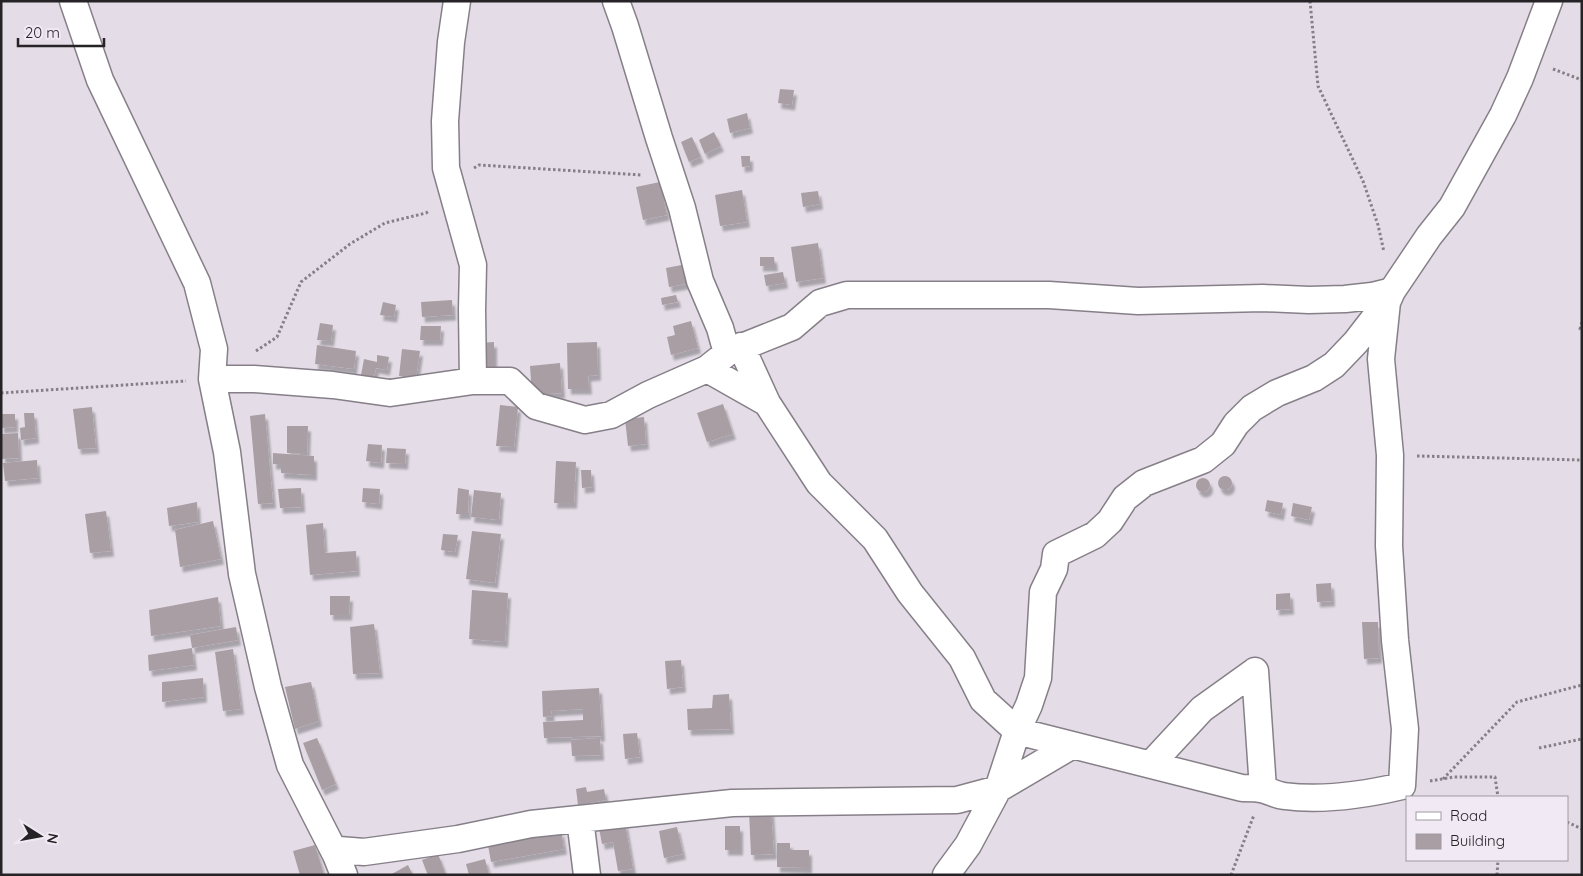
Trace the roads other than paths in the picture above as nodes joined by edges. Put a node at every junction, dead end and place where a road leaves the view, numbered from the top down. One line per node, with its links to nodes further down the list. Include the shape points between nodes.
1 (74, 1): 8 (street, via 100,80 198,283 214,349)
2 (457, 1): 9 (street, via 445,121 446,168 474,265)
3 (616, 1): 6 (street, via 682,208 700,281 720,328)
4 (1549, 1): 5 (street, via 1503,115 1452,207)
5 (1390, 296): 6 (street, via 1138,301 1049,295 847,296 820,303 792,327); 11 (street, via 1356,342 1334,365 1314,378 1277,392 1252,408 1222,444 1203,460 1144,483 1125,498 1096,535 1056,554 1054,568 1043,592 1038,678); 15 (street, via 1381,359 1390,455 1389,546 1395,640 1405,729 1402,786 1370,794 1316,798 1282,796)
6 (734, 349): 7 (street); 10 (street)
7 (707, 369): 9 (street, via 611,415 585,420 536,406 510,381); 10 (street)
8 (212, 379): 9 (street, via 333,385 390,393); 17 (street, via 227,452 242,574 268,687 290,765)
9 (473, 381)
10 (767, 402): 11 (street, via 819,483 875,539 910,594 962,658 983,700)
11 (1017, 731): 12 (street); 14 (street)
12 (1071, 746): 13 (street); 14 (street)
13 (1151, 764): 15 (street, via 1242,788); 15 (street, via 1202,709 1255,671)
14 (998, 789): 16 (street, via 958,800 732,803); 19 (street, via 968,845)
15 (1263, 789)
16 (580, 819): 17 (street, via 364,852 339,850); 18 (street)
17 (340, 865)
18 (587, 875)
19 (946, 875)

